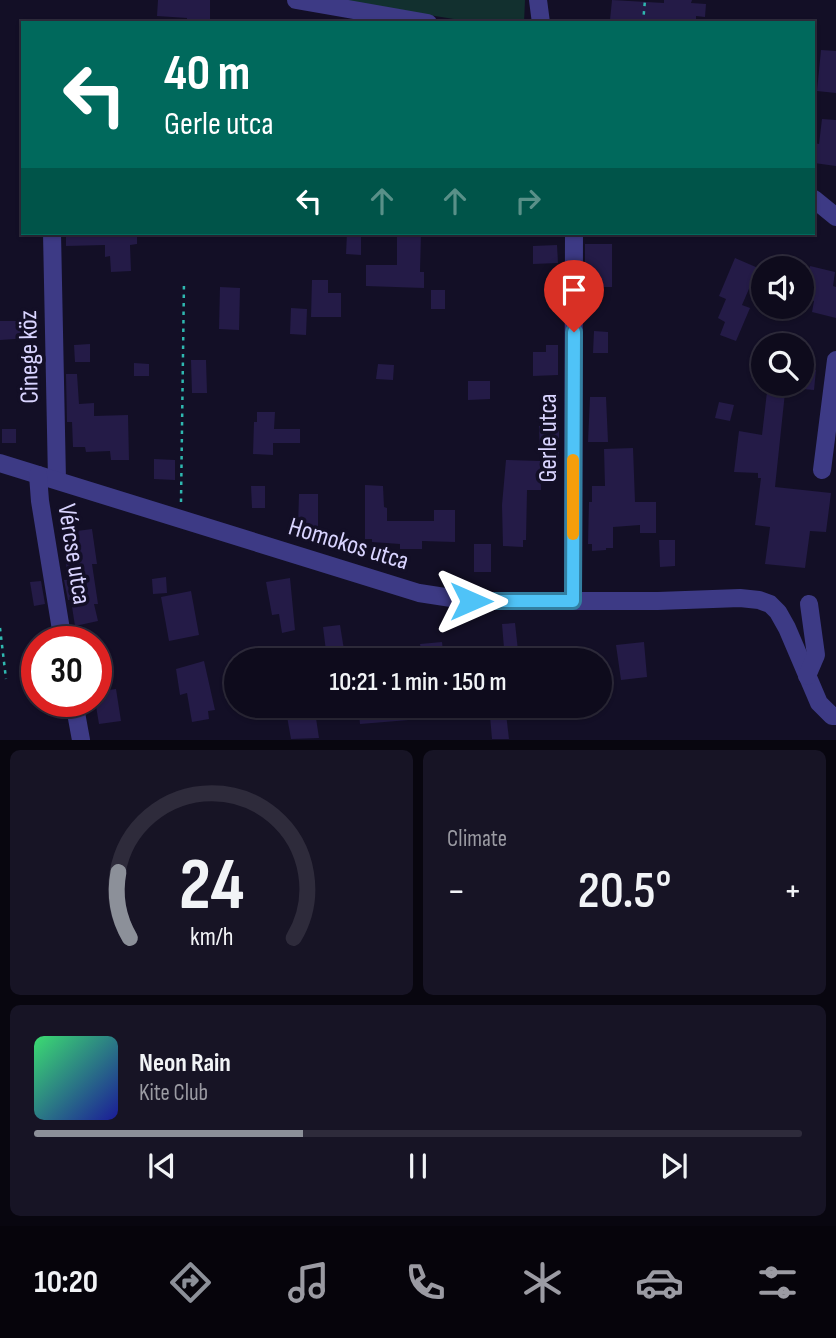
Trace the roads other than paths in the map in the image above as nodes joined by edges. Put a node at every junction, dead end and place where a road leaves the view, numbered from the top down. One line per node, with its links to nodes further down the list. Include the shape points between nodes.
1 (296, 0): 3 (street)
2 (538, 0): 4 (street)
3 (417, 21)
4 (541, 21)
5 (52, 235): 11 (street, Cinege köz)
6 (574, 235): 12 (street, Gerle utca)
7 (836, 360): 9 (street)
8 (0, 463): 10 (street, Homokos utca)
9 (822, 470)
10 (38, 475): 11 (street, Homokos utca); 14 (street, Vércse utca)
11 (57, 480): 12 (street, Homokos utca, via 418,593 471,601)
12 (573, 601): 15 (street, Homokos utca, via 759,600 778,612)
13 (809, 604): 15 (street, via 816,655)
14 (60, 626)
15 (807, 676): 16 (street, Homokos utca, via 819,704)
16 (836, 716)
17 (77, 717): 18 (street)
18 (81, 740)

